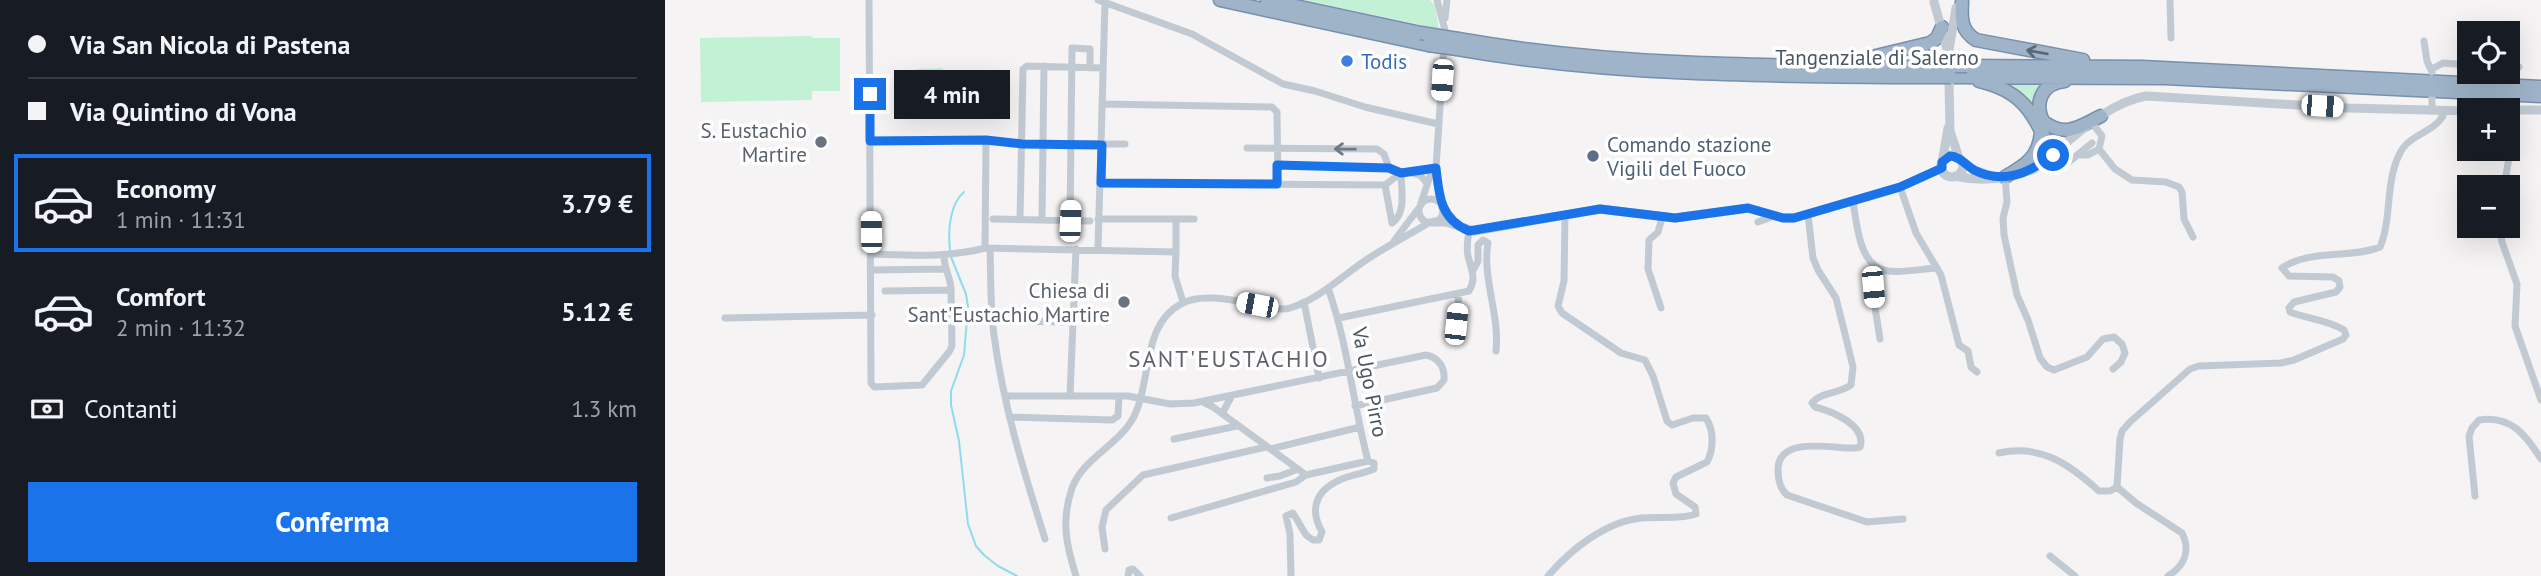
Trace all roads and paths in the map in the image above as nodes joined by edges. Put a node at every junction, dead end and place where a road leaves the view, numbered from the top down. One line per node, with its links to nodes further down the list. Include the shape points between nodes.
1 (869, 0): 37 (street)
2 (1220, 0): 14 (highway, Tangenziale di Salerno, bridge, via 1428,45)
3 (1267, 0): 14 (highway, Tangenziale di Salerno, bridge)
4 (1437, 0): 10 (street)
5 (1447, 0): 10 (street)
6 (2170, 0): 12 (street)
7 (1101, 1): 20 (street); 34 (street, via 1192,34 1273,80)
8 (1934, 1): 9 (street, via 1944,9); 11 (street)
9 (1960, 3): 11 (street, via 1948,52); 22 (highway, one-way to 9, via 2084,61 1976,40 1964,29)
10 (1444, 22): 34 (street)
11 (1942, 27): 17 (highway, via 1934,41 1919,47)
12 (2171, 38)
13 (2424, 41): 15 (street, via 2432,73 2443,63)
14 (1458, 44): 17 (highway, Tangenziale di Salerno, via 1626,60); 21 (highway, Tangenziale di Salerno, via 1537,61 1659,72 1742,76)
15 (2457, 64)
16 (1044, 66): 18 (street); 38 (street, via 1024,69); 39 (street)
17 (1802, 66): 21 (highway, Tangenziale di Salerno)
18 (1073, 67): 19 (street); 19 (street, via 1072,48 1090,49); 41 (street)
19 (1090, 68): 20 (street)
20 (1103, 68): 27 (street)
21 (1921, 72): 22 (highway, Tangenziale di Salerno, bridge, via 1967,66); 23 (highway, Tangenziale di Salerno, bridge)
22 (2107, 72): 23 (highway, Tangenziale di Salerno); 24 (highway, Tangenziale di Salerno, via 2210,69); 25 (highway, Tangenziale di Salerno); 35 (highway, via 2057,81 2045,89 2039,100)
23 (1950, 80): 33 (street); 35 (highway, via 2008,90)
24 (2541, 87)
25 (2541, 96)
26 (2432, 97): 30 (street)
27 (1102, 104): 42 (street); 45 (street, via 1272,107 1277,112)
28 (2520, 110): 29 (street)
29 (2541, 110)
30 (2436, 111): 31 (street); 32 (street, via 2146,96 2122,103); 131 (street, via 2443,116 2437,126 2408,141 2398,156 2380,247 2294,260 2282,268 2289,276 2339,281 2336,292 2294,302 2289,308 2297,315 2335,324 2344,330 2343,339 2281,363 2190,369 2122,431)
31 (2457, 111)
32 (2097, 119): 35 (highway, via 2070,131); 43 (street, via 2102,136); 46 (street)
33 (1949, 123): 47 (street); 52 (street)
34 (1439, 124): 51 (street)
35 (2043, 127): 46 (highway); 54 (highway, via 2032,160)
36 (986, 140): 37 (street); 38 (street); 81 (street)
37 (870, 141): 85 (street)
38 (1022, 144): 39 (street); 70 (street)
39 (1044, 144): 41 (street); 71 (street)
40 (1125, 144): 42 (street)
41 (1073, 145): 42 (street); 73 (street)
42 (1102, 145): 55 (street)
43 (2095, 146): 49 (street, via 2088,155 2078,155); 78 (street, via 2131,180 2179,187 2184,219)
44 (1247, 148): 45 (street)
45 (1277, 148): 48 (street); 50 (street, one-way to 45, via 1377,149)
46 (2055, 153): 54 (street, via 2033,169)
47 (1960, 159): 52 (street, via 1963,169); 52 (street, via 1947,157); 54 (street, via 1974,170)
48 (1277, 165): 50 (street); 57 (street)
49 (2064, 166)
50 (1389, 168): 53 (street)
51 (1436, 168): 53 (street); 56 (street); 61 (street)
52 (1947, 171): 54 (street, via 1974,180); 59 (street)
53 (1404, 172): 56 (street); 58 (street); 58 (street, via 1402,210 1392,223)
54 (2001, 177): 107 (street, via 2007,202 2003,218 2007,251 2040,358 2055,370 2087,357 2103,339 2114,337 2125,354)
55 (1101, 183): 57 (street); 72 (street)
56 (1427, 183): 62 (street)
57 (1277, 184): 58 (street)
58 (1385, 186)
59 (1900, 187): 60 (street); 88 (street, via 1916,233)
60 (1853, 202): 64 (street); 87 (street, via 1860,238)
61 (1441, 205): 62 (street, via 1430,199); 74 (street, via 1442,216); 76 (street)
62 (1420, 206): 74 (street, via 1420,216); 80 (street)
63 (1565, 215): 66 (street, via 1611,209); 77 (street); 142 (street, via 1564,281 1558,306 1562,313 1621,353 1645,360 1667,421 1672,425 1706,418 1711,445 1707,462 1676,477 1673,483 1676,494 1695,506 1696,513 1619,523 1577,549)
64 (1808, 215): 65 (street); 134 (street, via 1814,258 1836,298 1853,367 1851,385 1812,403 1850,423 1863,442 1856,449 1791,449 1778,468 1781,487 1787,495 1853,519 1873,523)
65 (1775, 216): 66 (street, via 1748,208); 75 (street)
66 (1662, 218): 98 (street, via 1658,233 1649,240 1647,263)
67 (993, 219): 70 (street)
68 (1176, 219): 69 (street); 72 (street); 84 (street)
69 (1193, 219)
70 (1020, 220): 71 (street)
71 (1042, 220): 73 (street)
72 (1094, 220): 73 (street); 83 (street)
73 (1070, 221)
74 (1432, 222): 76 (street); 80 (street)
75 (1758, 222)
76 (1457, 226): 77 (street)
77 (1469, 231): 90 (street, via 1468,259)
78 (2193, 237)
79 (2502, 238): 116 (street, via 2517,284 2515,327)
80 (1391, 244): 92 (street)
81 (988, 248): 82 (street); 86 (street); 102 (street)
82 (1076, 249): 83 (street); 103 (street)
83 (1098, 249): 84 (street)
84 (1176, 252): 96 (street, via 1175,276)
85 (871, 254): 86 (street); 91 (street)
86 (944, 256): 89 (street)
87 (1873, 265): 88 (street, via 1885,271); 105 (street)
88 (1937, 268): 109 (street, via 1959,345 1968,351 1971,367)
89 (945, 269): 91 (street); 93 (street)
90 (1474, 269): 95 (street, via 1472,287); 106 (street, via 1478,245 1486,241)
91 (871, 270): 99 (street)
92 (1328, 288): 97 (street); 101 (street, Va Ugo Pirro)
93 (951, 290): 94 (street); 99 (street, via 952,346 922,386 874,387 871,383)
94 (885, 291)
95 (1459, 293): 101 (street); 104 (street)
96 (1183, 302): 97 (street, via 1234,301 1288,309); 114 (street, via 1167,312 1159,325)
97 (1304, 302): 110 (street)
98 (1661, 308)
99 (872, 315): 100 (street)
100 (726, 318)
101 (1339, 318): 108 (street, Va Ugo Pirro)
102 (992, 321): 103 (street); 111 (street)
103 (1071, 322): 112 (street)
104 (1456, 324)
105 (1880, 339)
106 (1496, 351)
107 (2113, 369)
108 (1349, 372): 110 (street); 118 (street, Va Ugo Pirro); 118 (street, via 1426,355 1437,360 1444,371 1437,388)
109 (1977, 372)
110 (1319, 378): 115 (street)
111 (1005, 396): 112 (street); 120 (street)
112 (1070, 396): 113 (street)
113 (1119, 396): 114 (street); 120 (street, via 1118,416 1112,420)
114 (1141, 397): 117 (street, via 1170,404); 138 (street, via 1127,428 1080,472 1073,487 1064,524)
115 (1231, 397): 117 (street); 119 (street)
116 (2541, 400)
117 (1202, 402): 119 (street)
118 (1356, 406): 122 (street, Va Ugo Pirro)
119 (1222, 414): 121 (street)
120 (1010, 417): 135 (street)
121 (1237, 426): 123 (street); 124 (street)
122 (1360, 427): 124 (street); 127 (street, Va Ugo Pirro)
123 (1174, 439)
124 (1268, 448): 128 (street); 136 (street, via 1143,475 1106,510 1102,527)
125 (1999, 453): 131 (street, via 2016,449 2043,455 2070,466 2099,491)
126 (2541, 460): 132 (street, via 2511,424 2501,419 2479,420 2469,436)
127 (1368, 461): 129 (street, Va Ugo Pirro); 141 (street, via 1374,463 1374,469 1342,479 1316,501 1314,516 1322,532 1319,540 1306,535 1293,513 1286,516)
128 (1297, 468): 129 (street); 130 (street)
129 (1306, 475): 133 (street, Va Ugo Pirro, via 1296,482)
130 (1267, 478)
131 (2117, 487): 144 (street, via 2182,533 2187,550 2180,567)
132 (2475, 496)
133 (1171, 519)
134 (1903, 519)
135 (1045, 539)
136 (1105, 549)
137 (2050, 556): 143 (street)
138 (1076, 576)
139 (1128, 576): 140 (street, via 1133,569)
140 (1140, 576)
141 (1291, 576)
142 (1548, 576)
143 (2075, 576)
144 (2168, 576)

